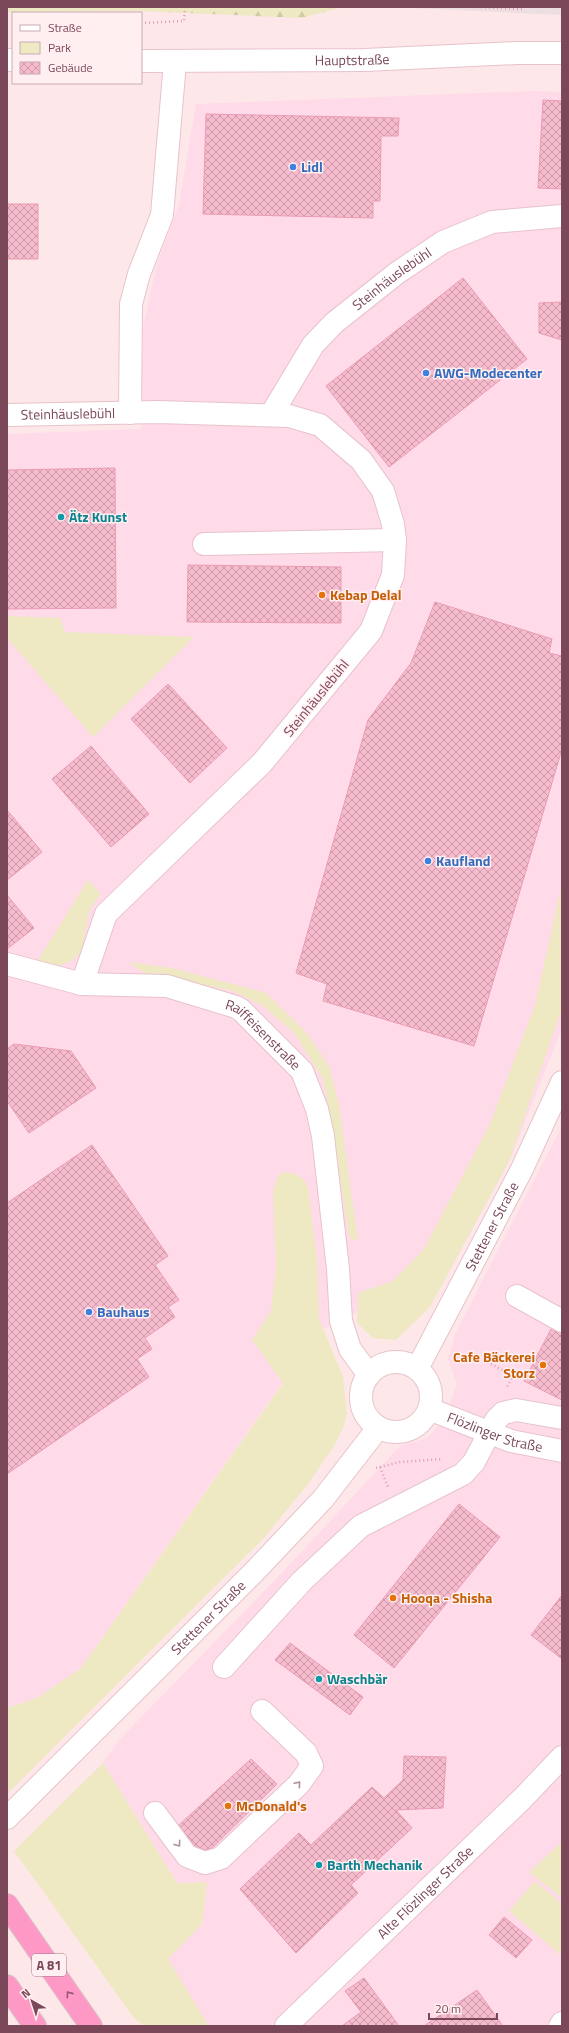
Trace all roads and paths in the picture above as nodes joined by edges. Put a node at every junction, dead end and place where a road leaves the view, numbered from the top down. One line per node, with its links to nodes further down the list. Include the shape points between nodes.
1 (185, 7): 4 (path, via 184,21)
2 (473, 7): 3 (path)
3 (524, 9)
4 (142, 23)
5 (562, 53): 7 (street, Hauptstraße, via 365,60)
6 (142, 62): 7 (street, Hauptstraße)
7 (175, 62): 9 (street, Steinhäuslebühl, via 162,215 139,274 131,304)
8 (562, 216): 11 (street, Steinhäuslebühl, via 492,222 443,242 397,273 334,323 313,345)
9 (130, 413): 10 (street, Steinhäuslebühl); 11 (street, Steinhäuslebühl)
10 (7, 415)
11 (271, 415): 12 (street, Steinhäuslebühl, via 289,416 320,425 362,460 383,491)
12 (395, 540): 13 (street); 15 (street, Steinhäuslebühl, via 393,575 371,631 262,763 106,914)
13 (204, 544)
14 (7, 964): 15 (street, Raiffeisenstraße)
15 (82, 984): 21 (street, Raiffeisenstraße, via 167,986 236,1007 242,1010 302,1071 317,1108 323,1136 342,1321 350,1349)
16 (562, 1082): 20 (street, Stettener Straße, via 522,1169)
17 (517, 1296): 18 (street)
18 (562, 1321)
19 (484, 1360): 22 (path, via 513,1376)
20 (417, 1369): 21 (street, via 408,1364 392,1363 377,1368); 23 (street, via 425,1376 430,1386 432,1397)
21 (369, 1375): 25 (street, via 363,1385 363,1409 369,1420)
22 (503, 1394)
23 (429, 1409): 25 (street, via 419,1425 409,1430 399,1433); 26 (street, Flözlinger Straße)
24 (562, 1418): 26 (street, via 516,1410 503,1413)
25 (378, 1428): 32 (street, Stettener Straße, via 323,1499 265,1561)
26 (489, 1432): 27 (street, Flözlinger Straße, via 511,1441); 28 (street, via 474,1462 463,1474 361,1526 302,1581)
27 (562, 1451)
28 (224, 1667)
29 (262, 1710): 31 (street, one-way to 29, via 187,1856 205,1863 221,1858 293,1790 312,1766 306,1752)
30 (562, 1757): 38 (street, Alte Flözlinger Straße, via 522,1799)
31 (155, 1813)
32 (7, 1818)
33 (7, 1905): 37 (highway, A 81, one-way to 33)
34 (7, 1986): 36 (highway)
35 (562, 2024): 39 (street)
36 (35, 2026)
37 (91, 2026)
38 (286, 2026)
39 (560, 2026)

